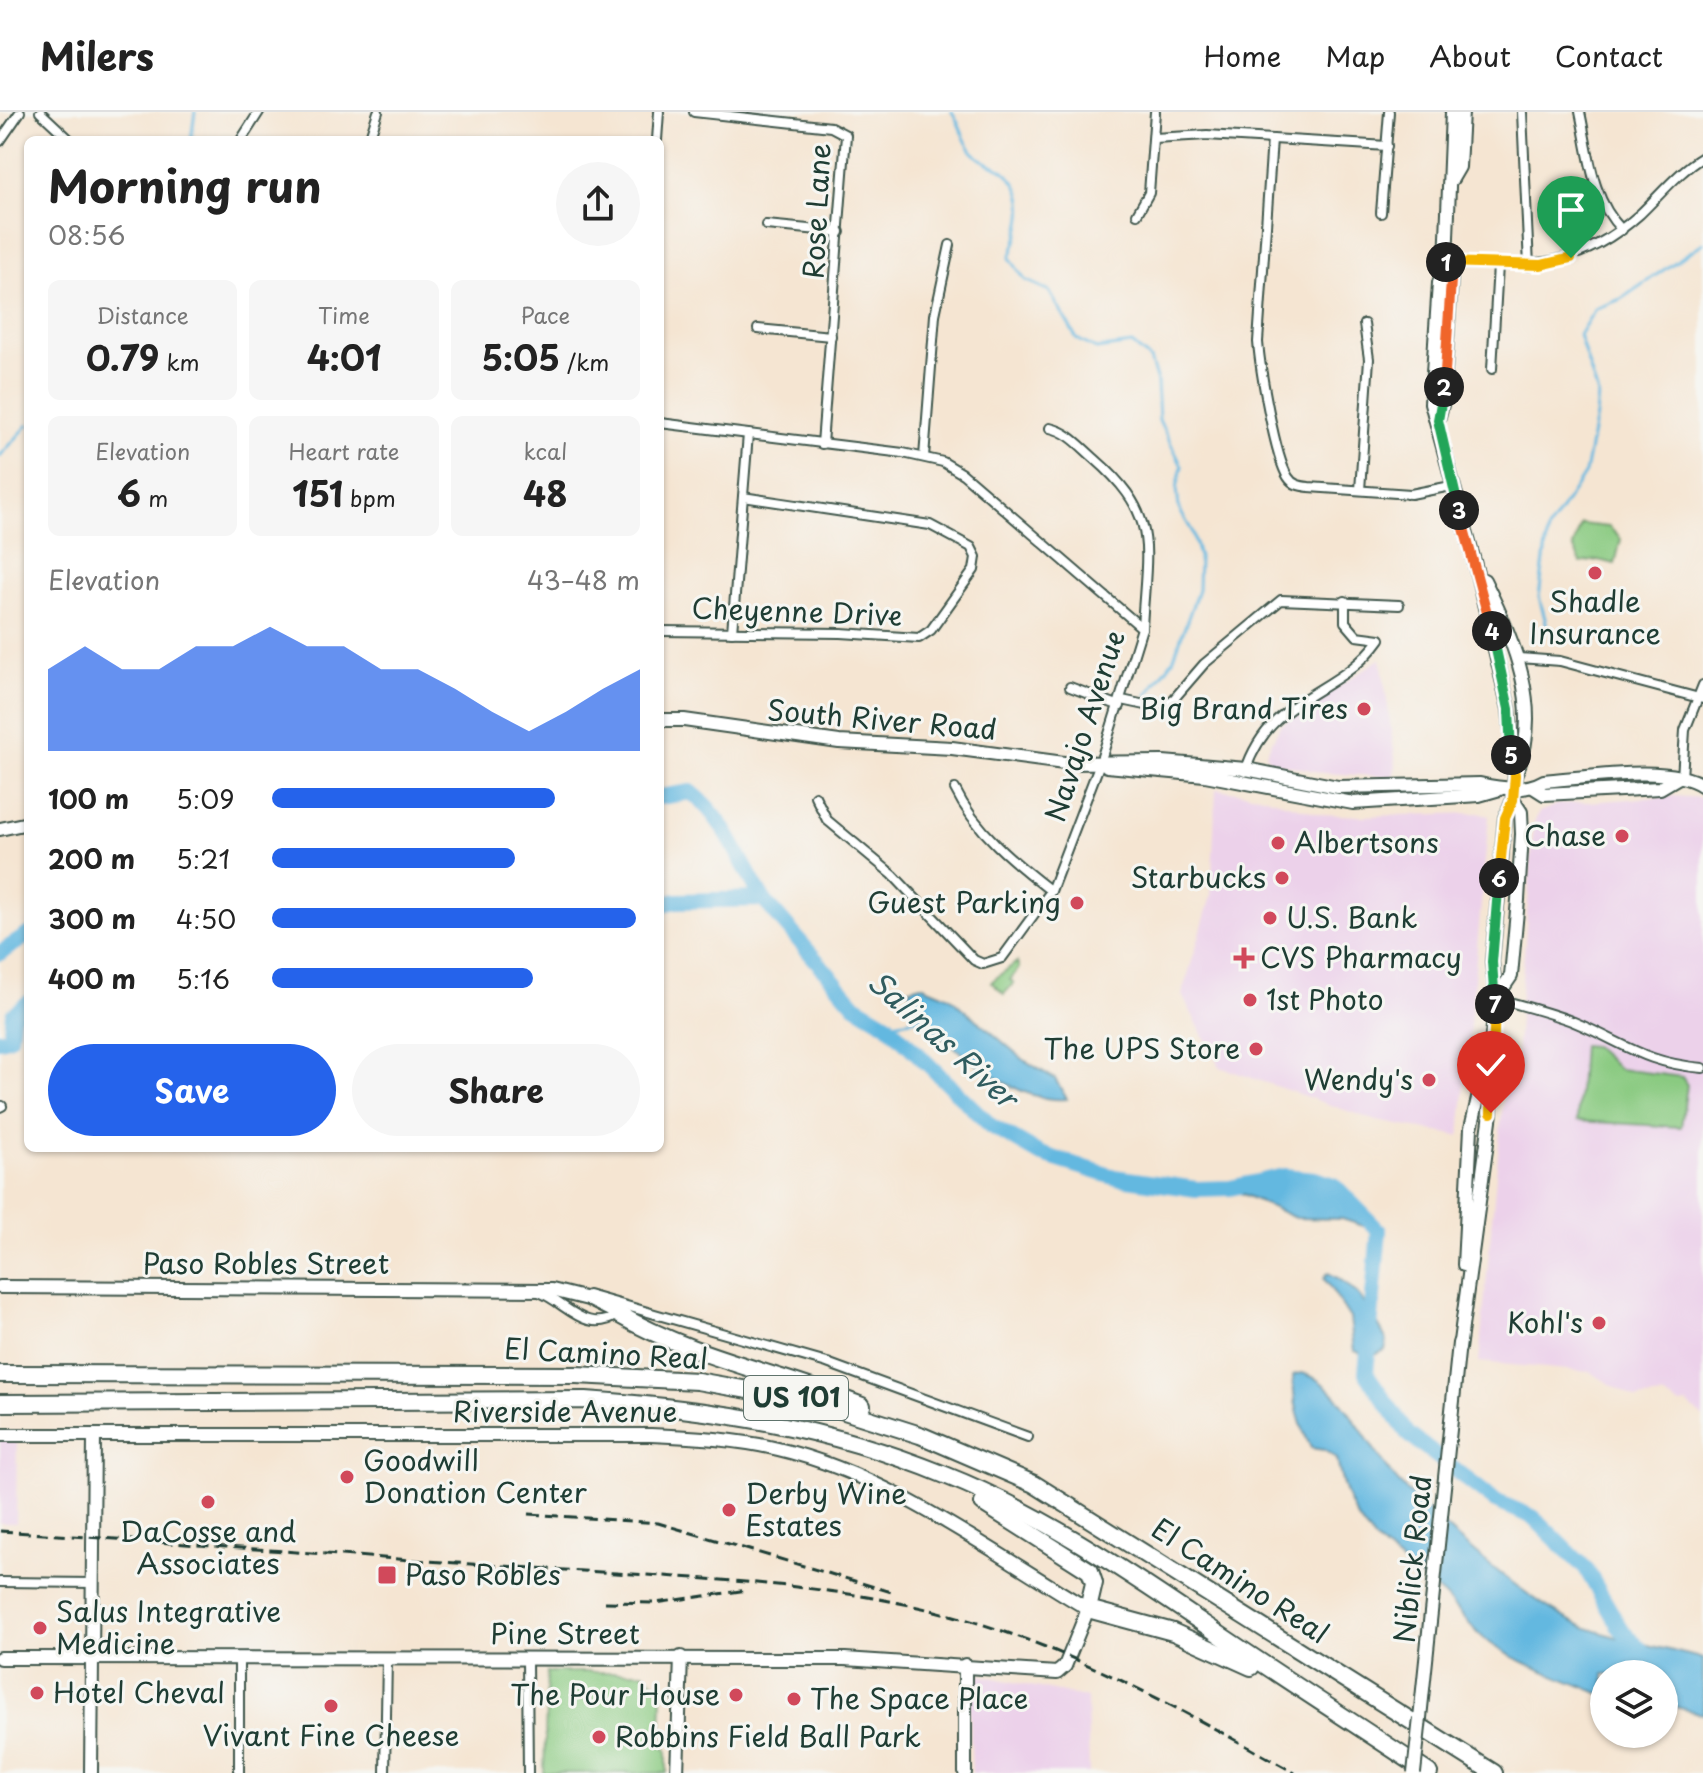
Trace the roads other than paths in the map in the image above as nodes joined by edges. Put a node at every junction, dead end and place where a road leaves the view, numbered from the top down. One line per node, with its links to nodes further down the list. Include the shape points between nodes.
1 (20, 112): 19 (street)
2 (40, 112): 13 (street)
3 (259, 112): 14 (street)
4 (378, 112): 15 (street)
5 (659, 112): 16 (street)
6 (694, 112): 27 (street, Rose Lane, via 831,127 846,135)
7 (1155, 112): 17 (street)
8 (1389, 112): 20 (street)
9 (1452, 112): 22 (main road, Niblick Road)
10 (1462, 112): 22 (main road, Niblick Road, via 1459,167)
11 (1522, 112): 31 (street)
12 (1580, 112): 26 (street, via 1598,195)
13 (66, 136)
14 (244, 136)
15 (370, 136)
16 (657, 136)
17 (1154, 138): 18 (street); 24 (street, via 1149,193)
18 (1272, 139): 20 (street); 42 (street, via 1258,342 1282,463 1299,486)
19 (0, 141)
20 (1387, 146): 23 (street)
21 (1703, 157): 26 (street)
22 (1452, 179): 29 (main road, Niblick Road)
23 (1381, 213)
24 (1137, 214)
25 (766, 225): 27 (street)
26 (1622, 230): 31 (street, via 1582,254)
27 (840, 232): 34 (street, Rose Lane)
28 (950, 245): 40 (street, via 935,315)
29 (1446, 262): 30 (street); 41 (main road, Niblick Road, via 1451,280 1438,420)
30 (1498, 265): 31 (street); 35 (street)
31 (1529, 266)
32 (1364, 324): 42 (street, via 1369,359)
33 (758, 329): 34 (street)
34 (831, 336): 39 (street, Rose Lane)
35 (1492, 369)
36 (664, 424): 38 (street, Navajo Avenue)
37 (1050, 428): 47 (street, via 1064,431 1121,482 1136,504 1146,540)
38 (748, 434): 39 (street, Navajo Avenue); 43 (street)
39 (822, 444): 40 (street, Navajo Avenue)
40 (924, 457): 47 (street, Navajo Avenue, via 963,474)
41 (1451, 486): 42 (street, via 1411,494); 44 (main road, Niblick Road)
42 (1360, 490)
43 (743, 497): 49 (street); 49 (street, Cheyenne Drive, via 920,522 961,540 976,557 974,570 926,636)
44 (1474, 561): 50 (main road, Niblick Road); 59 (main road, Niblick Road, via 1500,663)
45 (1345, 601): 46 (street); 54 (street, via 1281,600 1204,664 1172,701 1150,706); 57 (street, via 1345,622 1357,636 1380,639 1368,656 1269,725)
46 (1399, 605)
47 (1142, 628): 54 (street, Navajo Avenue)
48 (664, 631): 49 (street, Cheyenne Drive)
49 (732, 632)
50 (1519, 658): 53 (street, via 1553,660); 59 (main road, Niblick Road, via 1525,754)
51 (1703, 685): 53 (street)
52 (1070, 687): 54 (street)
53 (1700, 698): 58 (street, via 1685,730)
54 (1121, 703): 56 (street, Navajo Avenue)
55 (664, 720): 56 (main road, South River Road, via 839,742)
56 (1100, 763): 57 (main road, South River Road, via 1163,762); 64 (street, Navajo Avenue)
57 (1244, 775): 59 (main road, South River Road, via 1338,787)
58 (1692, 779): 59 (main road, South River Road, via 1665,774 1544,781)
59 (1514, 788): 65 (main road, Niblick Road, via 1505,818 1492,962); 65 (main road, Niblick Road, via 1522,834 1517,912 1511,976)
60 (955, 789): 64 (street, via 965,811 984,832)
61 (815, 796): 64 (street, Navajo Avenue, via 827,820 893,875 983,964 1002,958)
62 (24, 824): 63 (main road)
63 (0, 829)
64 (1051, 891)
65 (1496, 998): 66 (street, via 1576,1023 1658,1062); 96 (main road, Niblick Road, bridge, via 1491,1113 1459,1349)
66 (1703, 1068)
67 (0, 1287): 68 (main road, Paso Robles Street)
68 (531, 1289): 69 (main road, Paso Robles Street); 71 (street, Paso Robles Street, via 554,1298 578,1318 596,1321)
69 (572, 1294): 70 (street, Paso Robles Street); 71 (main road, Paso Robles Street)
70 (636, 1307): 71 (street, Paso Robles Street); 77 (street, Paso Robles Street, via 827,1363)
71 (618, 1314): 75 (highway, via 677,1345 817,1388)
72 (0, 1374): 75 (highway, El Camino Real / US 101, via 672,1379 816,1402)
73 (0, 1403): 78 (highway, El Camino Real / US 101, via 586,1400 679,1406 774,1422 859,1444)
74 (0, 1435): 76 (main road, Riverside Avenue)
75 (920, 1435): 98 (highway, El Camino Real / US 101, via 1034,1484)
76 (94, 1436): 80 (main road); 81 (main road, Riverside Avenue, via 650,1435 746,1442 816,1459 903,1498)
77 (1028, 1437)
78 (946, 1475): 81 (highway, via 1090,1571 1094,1583); 89 (highway, El Camino Real / US 101, via 1079,1540)
79 (0, 1582): 80 (street)
80 (94, 1583): 82 (main road)
81 (1088, 1609): 88 (main road, Pine Street, via 1062,1671); 89 (highway, via 1220,1651)
82 (93, 1657): 83 (main road, Pine Street); 85 (main road, Pine Street); 90 (main road)
83 (239, 1657): 86 (main road, Pine Street); 91 (street)
84 (681, 1657): 87 (main road, Pine Street); 88 (main road, Pine Street); 94 (main road)
85 (0, 1658)
86 (387, 1658): 87 (main road, Pine Street); 92 (street)
87 (527, 1659): 93 (street)
88 (965, 1665): 95 (main road)
89 (1387, 1745): 97 (highway, El Camino Real / US 101)
90 (91, 1773)
91 (239, 1773)
92 (385, 1773)
93 (528, 1773)
94 (677, 1773)
95 (965, 1773)
96 (1414, 1773)
97 (1429, 1773)
98 (1494, 1773)

